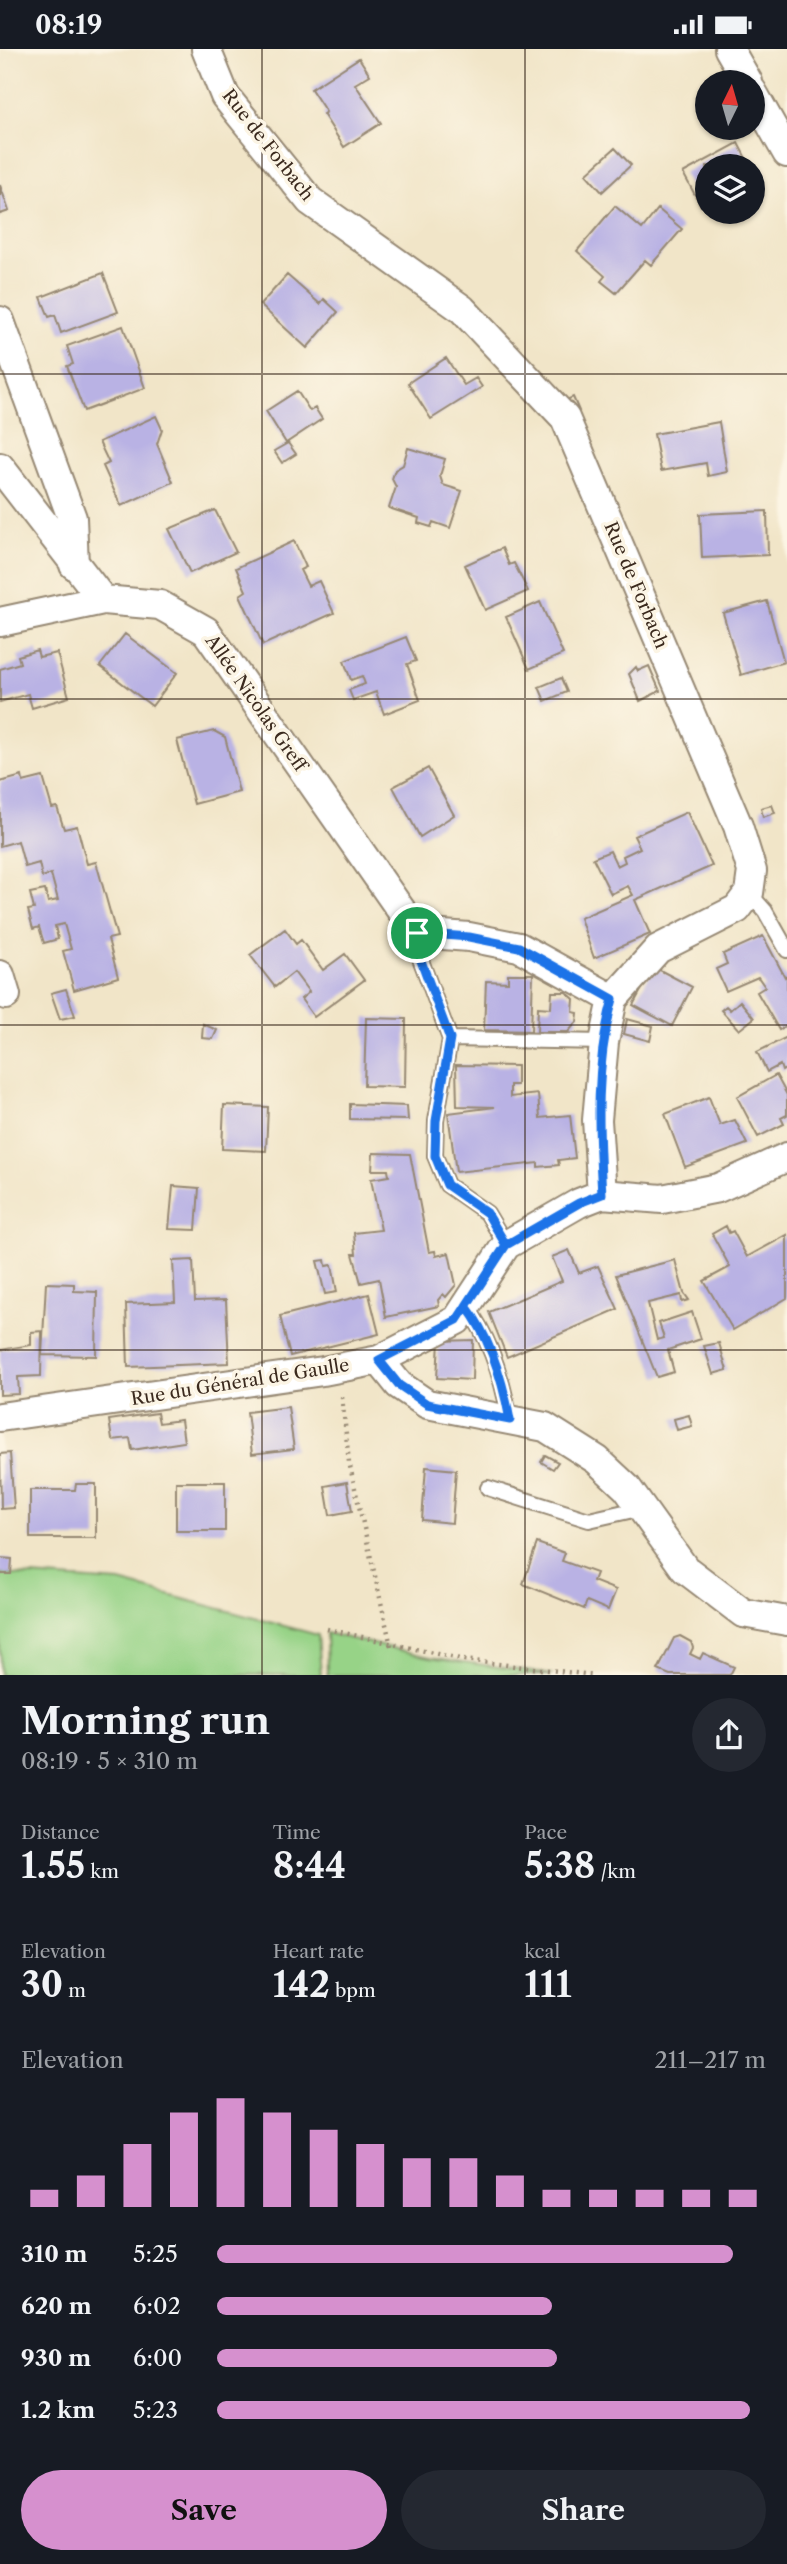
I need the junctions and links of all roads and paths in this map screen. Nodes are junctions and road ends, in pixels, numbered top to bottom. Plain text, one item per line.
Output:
1 (206, 49) edge
2 (729, 49) edge
3 (741, 70) edge
4 (765, 114) edge
5 (787, 153) edge
6 (0, 321) edge
7 (0, 467) edge
8 (74, 565) junction
9 (103, 600) junction
10 (0, 622) edge
11 (749, 893) junction
12 (417, 933) junction
13 (787, 950) edge
14 (613, 999) junction
15 (450, 1039) junction
16 (604, 1041) junction
17 (787, 1157) edge
18 (602, 1194) junction
19 (506, 1245) junction
20 (466, 1306) junction
21 (379, 1360) junction
22 (342, 1398) dead end
23 (0, 1417) edge
24 (510, 1420) junction
25 (488, 1488) dead end
26 (642, 1508) junction
27 (787, 1621) edge
28 (327, 1629) dead end
29 (391, 1646) junction
30 (592, 1675) edge

1 - 11 street, Rue de Forbach
2 - 3 street
4 - 5 street
6 - 8 street
7 - 8 street
8 - 9 street
9 - 10 street, Allée Nicolas Greff
9 - 12 street, Allée Nicolas Greff
11 - 13 lane
11 - 14 street
12 - 14 street
12 - 15 lane
14 - 16 street
15 - 16 lane
15 - 19 lane
16 - 18 street
17 - 18 street, Rue du Général de Gaulle
18 - 19 street, Rue du Général de Gaulle
19 - 20 street, Rue du Général de Gaulle
20 - 21 street, Rue du Général de Gaulle
20 - 24 lane
21 - 23 street, Rue du Général de Gaulle
21 - 24 street
22 - 29 path
24 - 26 street
25 - 26 lane
26 - 27 street
28 - 29 path
29 - 30 path

